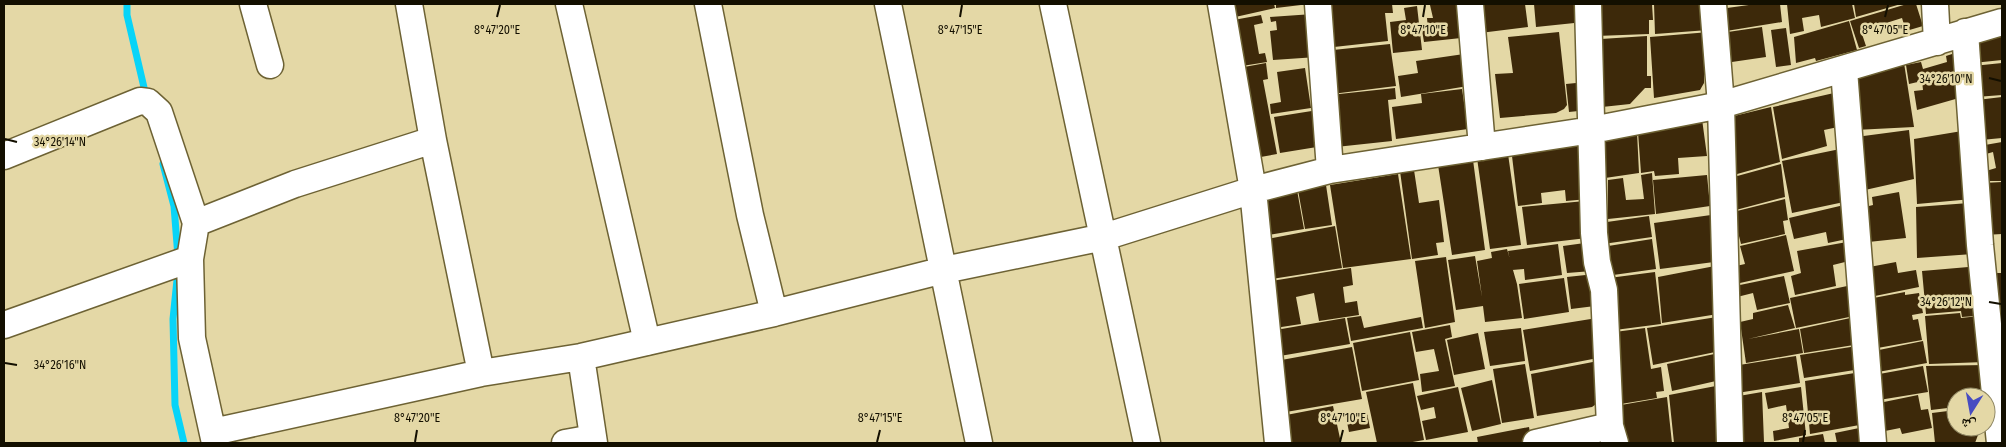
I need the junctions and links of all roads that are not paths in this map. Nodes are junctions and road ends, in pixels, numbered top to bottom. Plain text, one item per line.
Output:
1 (254, 4) edge
2 (409, 4) edge
3 (570, 4) edge
4 (708, 4) edge
5 (888, 4) edge
6 (1053, 4) edge
7 (1221, 4) edge
8 (1318, 4) edge
9 (1470, 4) edge
10 (1588, 4) edge
11 (1713, 4) edge
12 (1935, 4) edge
13 (2002, 22) edge
14 (1965, 32) junction
15 (1937, 42) junction
16 (270, 65) dead end
17 (1844, 70) junction
18 (1722, 105) junction
19 (1592, 130) junction
20 (433, 140) junction
21 (1482, 147) junction
22 (4, 156) edge
23 (1330, 170) junction
24 (1253, 190) junction
25 (196, 223) junction
26 (1104, 237) junction
27 (190, 259) junction
28 (944, 270) junction
29 (774, 312) junction
30 (4, 325) edge
31 (647, 342) junction
32 (581, 357) junction
33 (481, 373) junction
34 (1613, 435) edge
35 (214, 438) edge
36 (594, 441) edge
37 (566, 443) edge
38 (979, 443) edge
39 (1147, 443) edge
40 (1278, 443) edge
41 (1536, 443) edge
42 (1730, 443) edge
43 (1873, 443) edge
44 (2000, 443) edge

1 - 16 street
2 - 20 street
3 - 31 street
4 - 29 street
5 - 28 street
6 - 26 street
7 - 24 street
8 - 23 street
9 - 21 street
10 - 19 street
11 - 18 street
12 - 15 street
13 - 14 street
14 - 15 street
14 - 44 street
15 - 17 street
17 - 18 street
17 - 43 street
18 - 19 street
18 - 42 street
19 - 21 street
19 - 34 street
20 - 25 street
20 - 33 street
21 - 23 street
22 - 25 street
23 - 24 street
24 - 26 street
24 - 40 street
25 - 27 street
26 - 28 street
26 - 39 street
27 - 30 street
27 - 35 street
28 - 29 street
28 - 38 street
29 - 31 street
31 - 32 street
32 - 33 street
32 - 36 street
33 - 35 street
34 - 41 street
36 - 37 street

